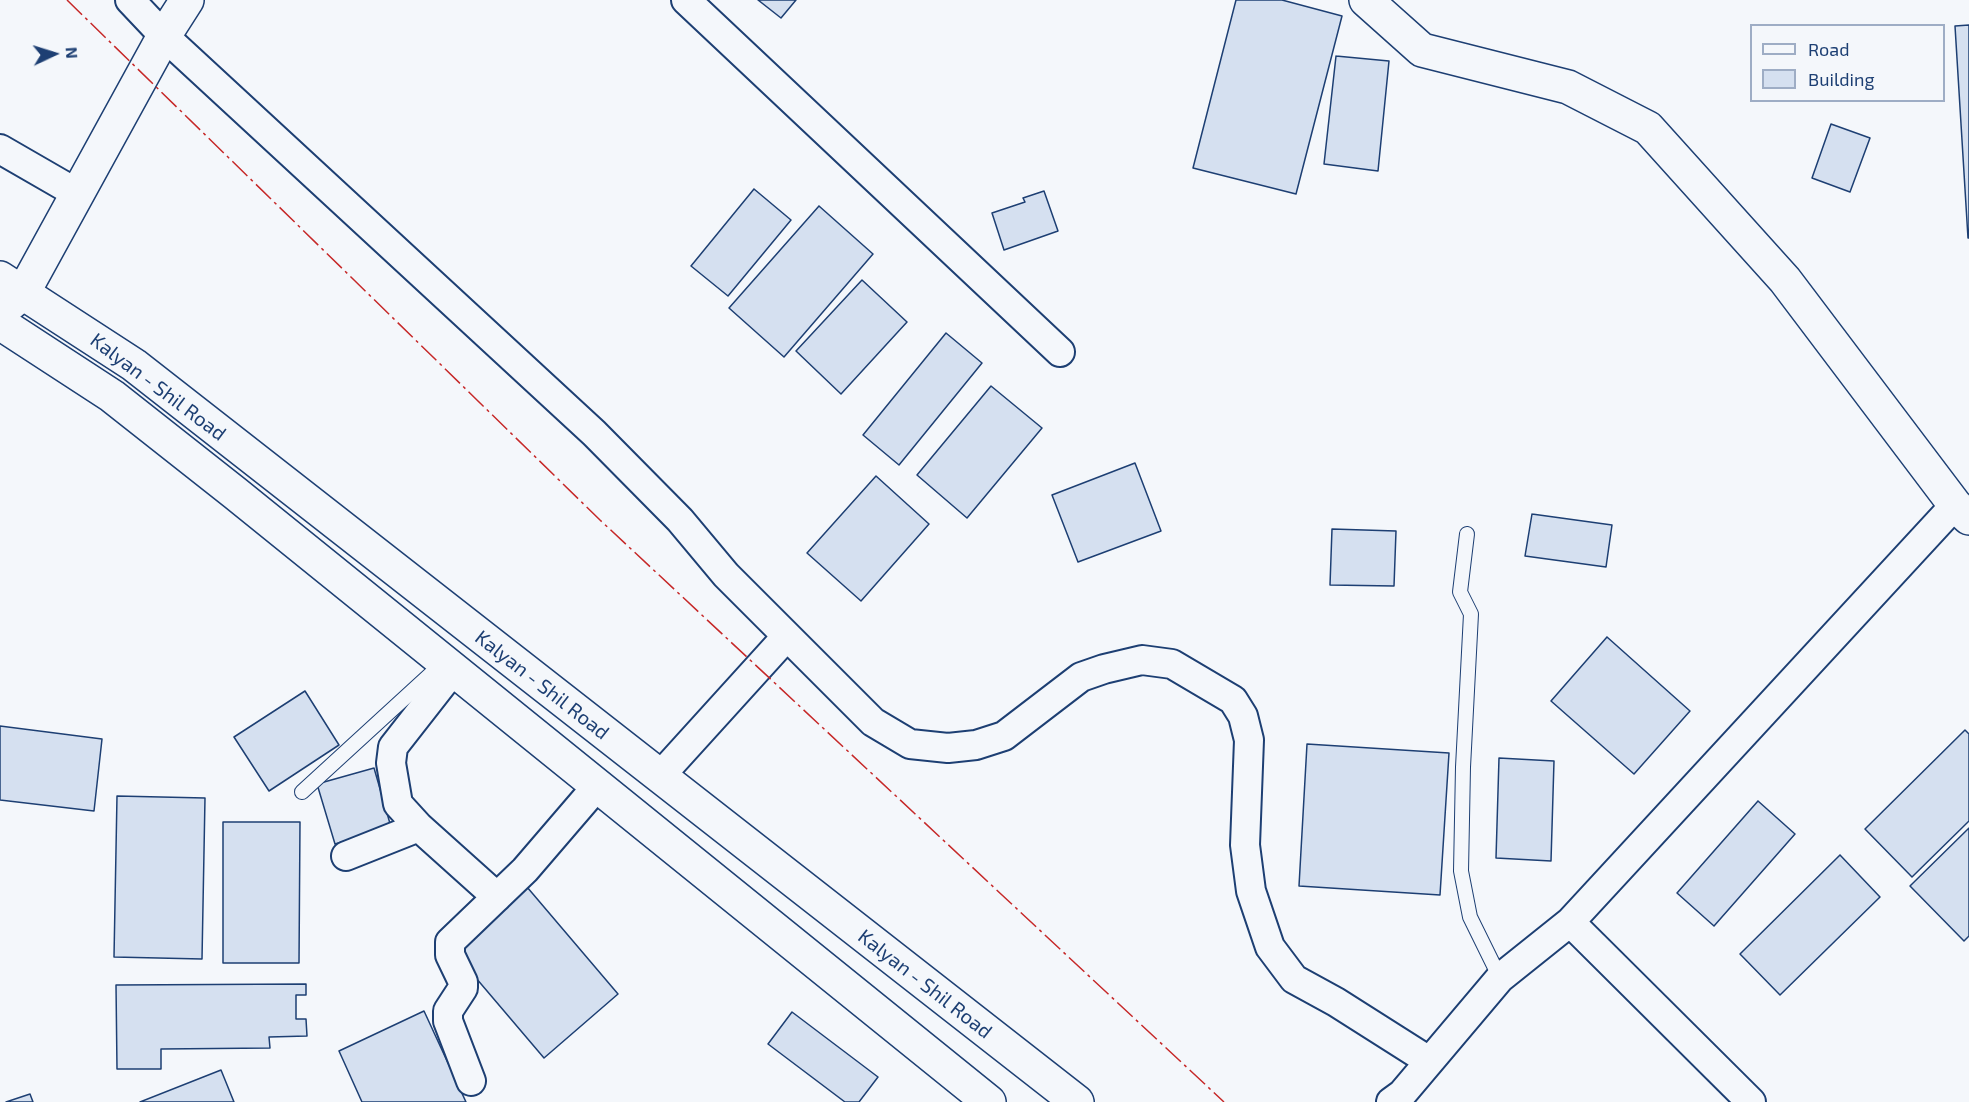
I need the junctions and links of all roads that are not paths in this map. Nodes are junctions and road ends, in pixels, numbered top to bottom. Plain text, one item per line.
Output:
1 (130, 0) edge
2 (187, 0) edge
3 (686, 0) edge
4 (1366, 0) edge
5 (164, 36) junction
6 (0, 149) edge
7 (78, 194) junction
8 (8, 294) edge
9 (0, 323) edge
10 (1060, 352) dead end
11 (1962, 512) edge
12 (1467, 534) dead end
13 (787, 636) junction
14 (449, 665) junction
15 (660, 776) junction
16 (598, 785) junction
17 (302, 792) dead end
18 (419, 827) junction
19 (346, 856) dead end
20 (497, 897) junction
21 (1569, 922) junction
22 (1500, 978) junction
23 (1429, 1061) junction
24 (471, 1081) dead end
25 (989, 1102) edge
26 (1077, 1102) edge
27 (1390, 1102) edge
28 (1751, 1102) edge

1 - 5 street
2 - 5 main road
3 - 10 street
4 - 11 main road
5 - 7 main road
5 - 13 street
6 - 7 street
7 - 8 main road
8 - 15 main road, Kalyan - Shil Road
9 - 14 main road, Kalyan - Shil Road
11 - 21 street
12 - 22 lane
13 - 15 street
13 - 23 street
14 - 16 main road, Kalyan - Shil Road
14 - 17 lane
14 - 18 street
15 - 26 main road, Kalyan - Shil Road
16 - 20 street
16 - 25 main road, Kalyan - Shil Road
18 - 19 street
18 - 20 street
20 - 24 street
21 - 22 street
21 - 28 street
22 - 23 street
23 - 27 street

